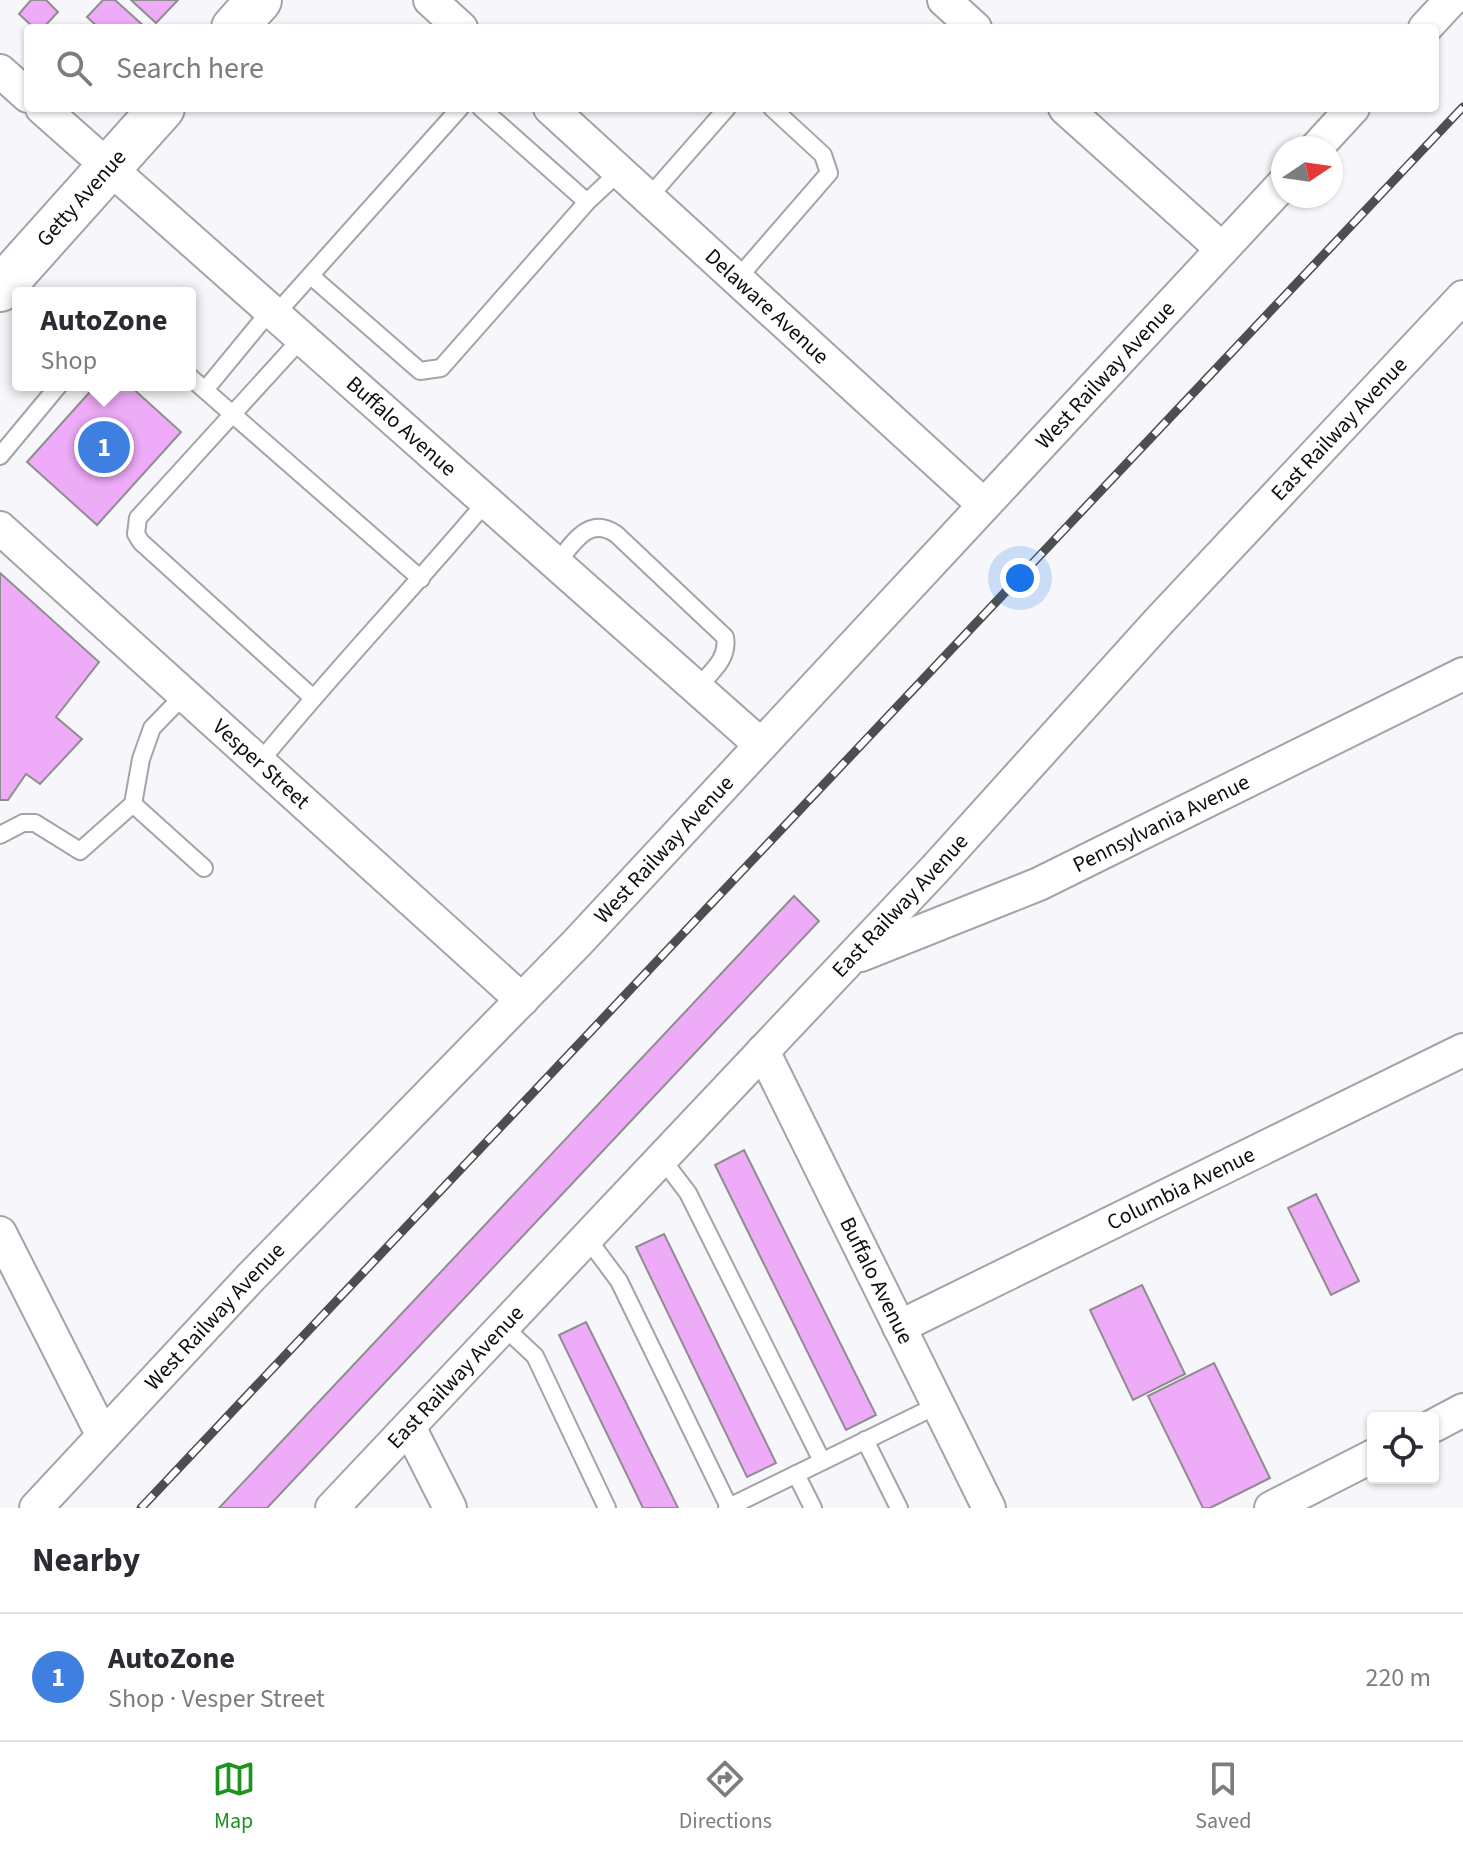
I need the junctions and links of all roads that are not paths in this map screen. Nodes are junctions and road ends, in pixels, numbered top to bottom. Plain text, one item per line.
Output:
1 (259, 0) edge
2 (430, 0) edge
3 (944, 0) edge
4 (1451, 0) edge
5 (238, 24) edge
6 (457, 24) edge
7 (971, 24) edge
8 (1429, 24) edge
9 (0, 71) edge
10 (24, 92) edge
11 (46, 112) edge
12 (158, 112) edge
13 (456, 112) edge
14 (486, 112) edge
15 (554, 112) edge
16 (723, 112) edge
17 (776, 112) edge
18 (1069, 112) edge
19 (1349, 112) edge
20 (1327, 136) edge
21 (109, 168) junction
22 (620, 171) junction
23 (649, 197) junction
24 (1271, 197) edge
25 (587, 202) junction
26 (1222, 249) junction
27 (311, 276) junction
28 (738, 278) junction
29 (0, 289) edge
30 (1463, 297) edge
31 (272, 313) junction
32 (302, 338) junction
33 (196, 382) edge
34 (205, 390) junction
35 (54, 391) edge
36 (233, 415) junction
37 (0, 456) edge
38 (486, 502) junction
39 (984, 505) junction
40 (0, 528) edge
41 (556, 564) junction
42 (421, 579) junction
43 (1463, 674) edge
44 (697, 688) junction
45 (184, 695) junction
46 (312, 697) junction
47 (761, 745) junction
48 (259, 763) junction
49 (133, 804) junction
50 (0, 835) edge
51 (204, 868) dead end
52 (851, 959) junction
53 (522, 1000) junction
54 (1463, 1050) edge
55 (763, 1051) junction
56 (662, 1159) junction
57 (0, 1233) edge
58 (587, 1238) junction
59 (504, 1327) junction
60 (899, 1327) junction
61 (938, 1405) junction
62 (1463, 1410) edge
63 (1439, 1423) edge
64 (409, 1427) junction
65 (103, 1436) junction
66 (865, 1440) junction
67 (1367, 1459) edge
68 (822, 1461) junction
69 (796, 1474) junction
70 (36, 1508) edge
71 (332, 1508) edge
72 (450, 1508) edge
73 (607, 1508) edge
74 (728, 1508) edge
75 (813, 1508) edge
76 (899, 1508) edge
77 (989, 1508) edge
78 (1271, 1508) edge

1 - 5 street
2 - 6 street
3 - 7 street
4 - 8 street
9 - 10 street
11 - 21 street, Buffalo Avenue
12 - 21 street, Getty Avenue
13 - 27 lane
14 - 25 lane
15 - 22 street, Delaware Avenue
16 - 23 lane
17 - 28 lane
18 - 26 street
19 - 20 street
21 - 29 street, Getty Avenue
21 - 31 street, Buffalo Avenue
22 - 23 street, Delaware Avenue
22 - 25 lane
23 - 28 street, Delaware Avenue
24 - 26 street, West Railway Avenue
25 - 27 lane
26 - 39 street, West Railway Avenue
27 - 31 lane
28 - 39 street, Delaware Avenue
30 - 52 street, East Railway Avenue
31 - 32 street, Buffalo Avenue
31 - 34 lane
32 - 36 lane
32 - 38 street, Buffalo Avenue
33 - 34 lane
34 - 36 lane
35 - 37 lane
36 - 42 lane
36 - 46 lane
38 - 41 street, Buffalo Avenue
38 - 42 lane
39 - 47 street, West Railway Avenue
40 - 45 street, Vesper Street
41 - 44 street, Buffalo Avenue
41 - 44 lane
42 - 46 lane
43 - 52 street, Pennsylvania Avenue
44 - 47 street, Buffalo Avenue
45 - 48 street, Vesper Street
45 - 49 lane
46 - 48 lane
47 - 53 street, West Railway Avenue
48 - 53 street, Vesper Street
49 - 50 lane
49 - 51 lane
52 - 55 street, East Railway Avenue
53 - 65 street, West Railway Avenue
54 - 60 street, Columbia Avenue
55 - 56 street, East Railway Avenue
55 - 60 street, Buffalo Avenue
56 - 58 street, East Railway Avenue
56 - 68 lane
57 - 65 street
58 - 59 street, East Railway Avenue
58 - 74 lane
59 - 64 street, East Railway Avenue
59 - 73 lane
60 - 61 street, Buffalo Avenue
61 - 66 lane
61 - 77 street, Buffalo Avenue
62 - 63 street
64 - 71 street, East Railway Avenue
64 - 72 street
65 - 70 street, West Railway Avenue
66 - 68 lane
66 - 76 lane
67 - 78 street
68 - 69 lane
69 - 74 lane
69 - 75 lane

